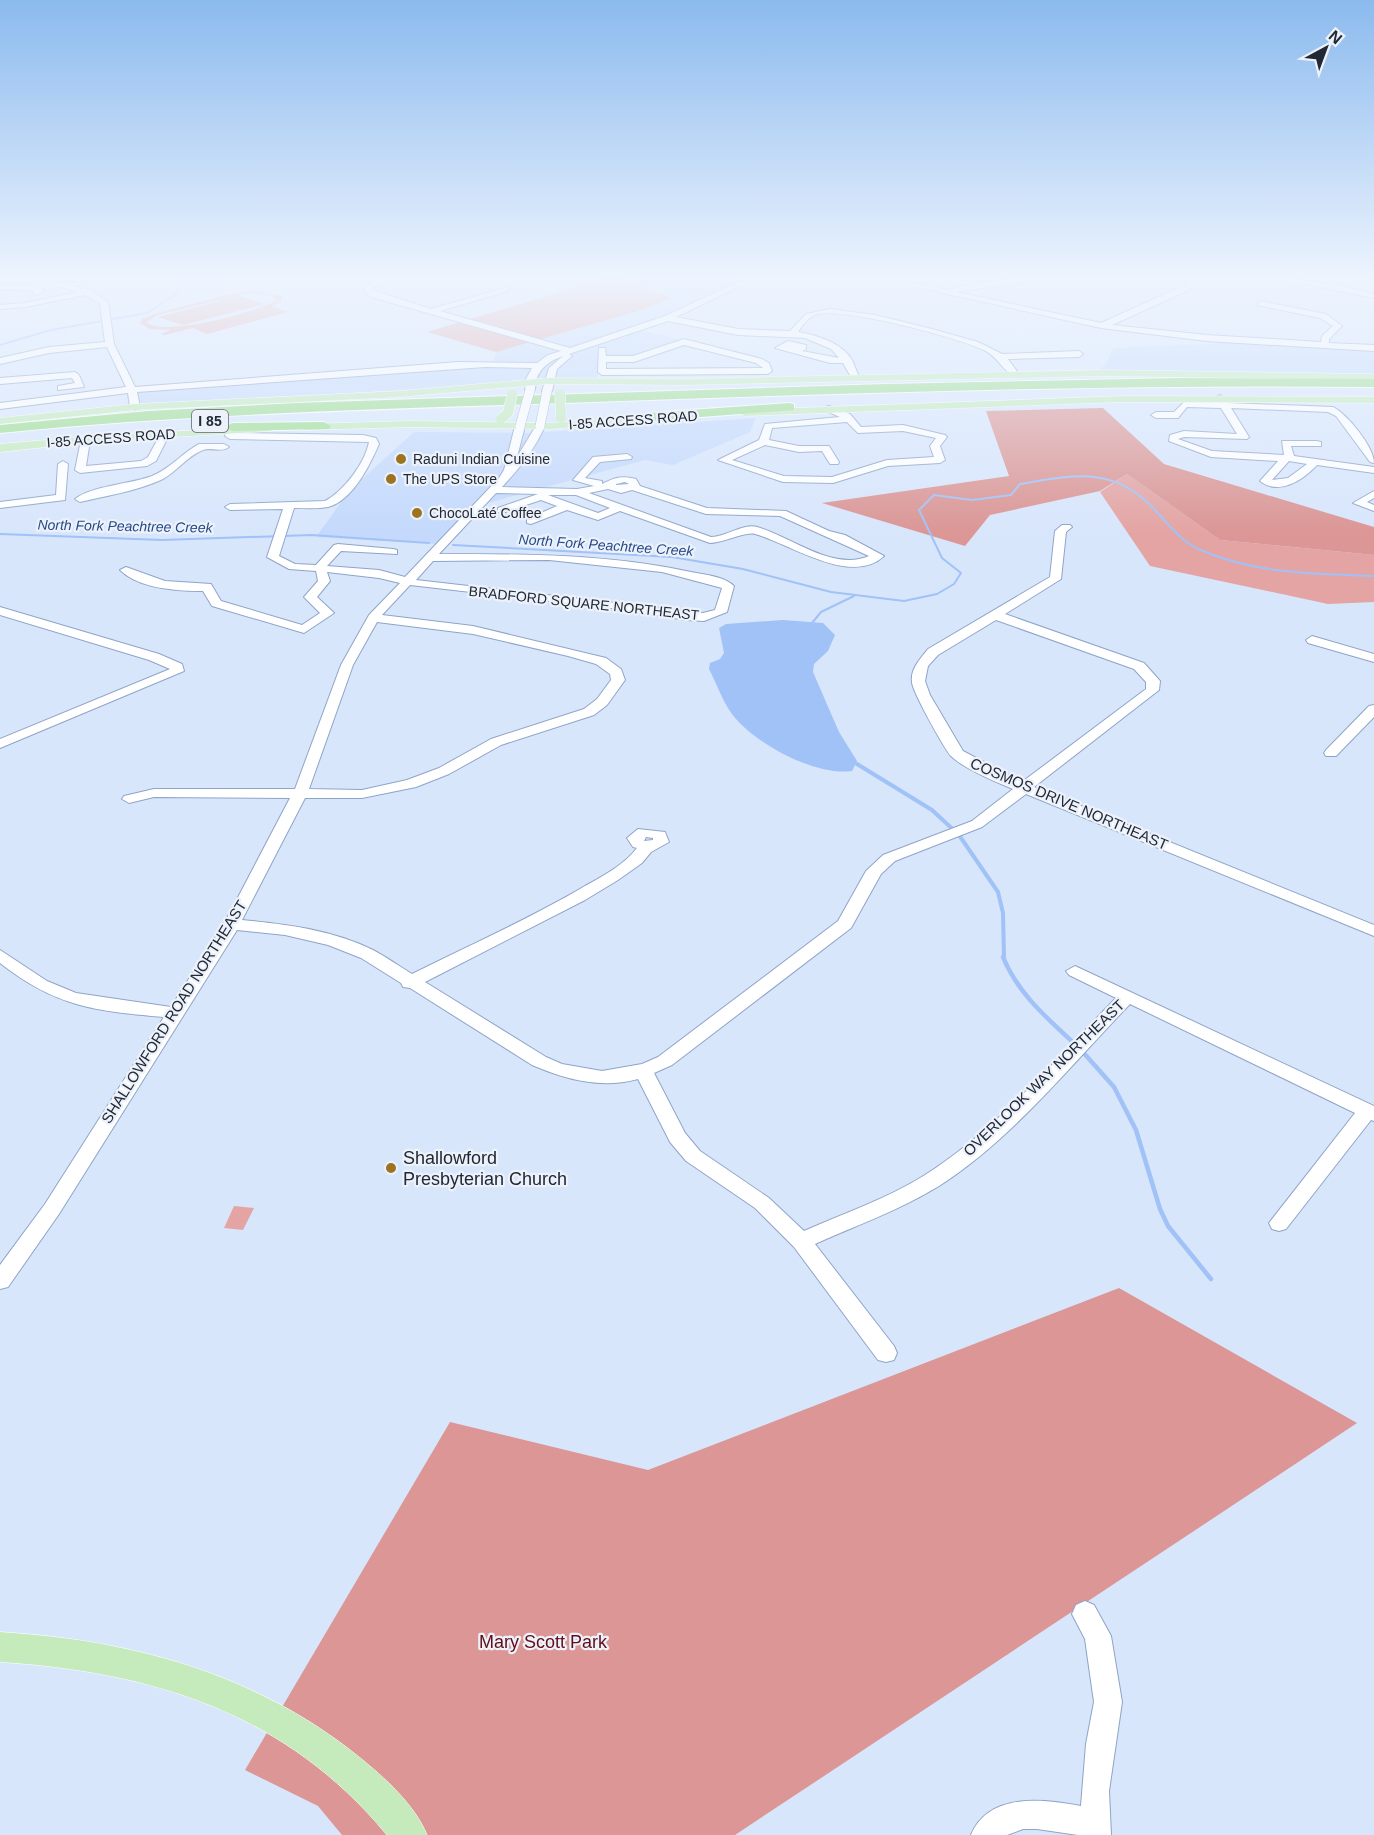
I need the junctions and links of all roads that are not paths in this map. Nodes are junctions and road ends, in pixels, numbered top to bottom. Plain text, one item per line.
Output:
1 (119, 363) edge
2 (543, 363) edge
3 (559, 363) edge
4 (603, 363) edge
5 (762, 363) edge
6 (849, 363) edge
7 (1006, 363) edge
8 (538, 366) junction
9 (1015, 374) junction
10 (855, 377) junction
11 (1374, 377) edge
12 (0, 381) edge
13 (600, 382) junction
14 (683, 382) junction
15 (1031, 383) junction
16 (1374, 383) edge
17 (484, 386) junction
18 (529, 386) junction
19 (547, 386) junction
20 (132, 392) junction
21 (1374, 392) edge
22 (962, 395) junction
23 (0, 398) edge
24 (284, 400) junction
25 (1374, 400) edge
26 (1223, 402) junction
27 (1274, 403) junction
28 (0, 406) edge
29 (135, 407) junction
30 (850, 414) junction
31 (1156, 415) dead end
32 (648, 417) junction
33 (592, 423) junction
34 (456, 424) junction
35 (475, 424) junction
36 (0, 425) edge
37 (127, 426) junction
38 (324, 426) junction
39 (540, 426) junction
40 (519, 431) junction
41 (164, 435) junction
42 (285, 435) junction
43 (1357, 436) junction
44 (1374, 437) edge
45 (0, 438) edge
46 (227, 438) junction
47 (764, 442) junction
48 (1317, 444) dead end
49 (84, 447) dead end
50 (237, 447) dead end
51 (0, 448) edge
52 (1372, 455) edge
53 (627, 456) dead end
54 (189, 457) junction
55 (161, 458) junction
56 (1287, 458) junction
57 (834, 462) dead end
58 (1314, 462) junction
59 (63, 464) dead end
60 (509, 470) junction
61 (1374, 470) edge
62 (609, 485) junction
63 (494, 490) junction
64 (577, 492) junction
65 (544, 494) junction
66 (1374, 494) edge
67 (80, 499) dead end
68 (0, 505) edge
69 (290, 505) junction
70 (567, 506) junction
71 (230, 507) dead end
72 (618, 508) junction
73 (1374, 508) edge
74 (502, 510) dead end
75 (723, 512) junction
76 (531, 521) dead end
77 (1066, 527) dead end
78 (825, 533) junction
79 (692, 535) junction
80 (804, 549) junction
81 (393, 552) dead end
82 (429, 558) junction
83 (325, 569) junction
84 (126, 570) dead end
85 (406, 581) junction
86 (0, 611) edge
87 (995, 615) junction
88 (373, 618) junction
89 (1312, 640) dead end
90 (1374, 658) edge
91 (1374, 709) edge
92 (0, 744) edge
93 (1331, 753) dead end
94 (1024, 786) junction
95 (301, 792) junction
96 (129, 799) dead end
97 (646, 847) dead end
98 (232, 924) junction
99 (1374, 931) edge
100 (0, 955) edge
101 (1075, 971) dead end
102 (409, 983) junction
103 (1127, 997) junction
104 (178, 1013) junction
105 (644, 1072) junction
106 (1371, 1113) edge
107 (1279, 1223) dead end
108 (801, 1241) junction
109 (0, 1281) edge
110 (886, 1353) dead end
111 (1085, 1614) dead end
112 (0, 1647) edge
113 (1096, 1829) edge
114 (410, 1835) edge
115 (987, 1835) edge

1 - 20 street
2 - 8 street, SHALLOWFORD ROAD NORTHEAST
3 - 19 street, SHALLOWFORD ROAD NORTHEAST
4 - 5 street
6 - 10 street
7 - 9 street
8 - 18 street, SHALLOWFORD ROAD NORTHEAST
8 - 20 street
9 - 10 main road, I-85 ACCESS ROAD
9 - 11 main road, I-85 ACCESS ROAD
10 - 14 main road, I-85 ACCESS ROAD
12 - 23 street
13 - 14 main road, I-85 ACCESS ROAD
13 - 19 main road, I-85 ACCESS ROAD
13 - 33 main road, bridge
14 - 15 highway
15 - 16 highway, I 85
15 - 36 highway, I 85
17 - 18 main road, I-85 ACCESS ROAD
17 - 24 main road, I-85 ACCESS ROAD
17 - 35 main road, bridge
18 - 19 main road, I-85 ACCESS ROAD
18 - 40 street, SHALLOWFORD ROAD NORTHEAST, bridge
19 - 39 street, SHALLOWFORD ROAD NORTHEAST, bridge
20 - 28 street
20 - 29 street
21 - 22 highway, I 85
22 - 32 highway
22 - 37 highway, I 85
24 - 29 main road, I-85 ACCESS ROAD
24 - 36 highway
25 - 27 main road, I-85 ACCESS ROAD
26 - 27 main road, I-85 ACCESS ROAD
26 - 30 main road, I-85 ACCESS ROAD
26 - 31 street
26 - 56 street
27 - 43 street
29 - 36 main road, I-85 ACCESS ROAD
30 - 32 main road, I-85 ACCESS ROAD
30 - 47 street
30 - 47 street
32 - 33 main road, I-85 ACCESS ROAD
33 - 39 main road, I-85 ACCESS ROAD
34 - 35 main road, I-85 ACCESS ROAD
34 - 38 main road, I-85 ACCESS ROAD
34 - 40 main road
35 - 40 main road, I-85 ACCESS ROAD
37 - 38 highway
37 - 45 highway, I 85
38 - 46 main road, I-85 ACCESS ROAD
39 - 40 main road, I-85 ACCESS ROAD
39 - 60 street, SHALLOWFORD ROAD NORTHEAST
40 - 60 street, SHALLOWFORD ROAD NORTHEAST
41 - 46 main road, I-85 ACCESS ROAD
41 - 51 main road, I-85 ACCESS ROAD
41 - 55 street
42 - 46 street
42 - 50 street
42 - 69 street
43 - 44 street
43 - 52 street
46 - 54 street
47 - 57 street
48 - 56 street
49 - 55 street
53 - 62 street
54 - 55 street
54 - 67 street
56 - 58 street
56 - 58 street
58 - 61 street
59 - 68 street
60 - 63 street, SHALLOWFORD ROAD NORTHEAST
62 - 64 street
62 - 75 street
63 - 65 street
63 - 82 street, SHALLOWFORD ROAD NORTHEAST
64 - 65 street
64 - 72 street
65 - 70 street
65 - 74 street
66 - 73 street
69 - 71 street
69 - 83 street
70 - 72 street
70 - 76 street
72 - 79 street
75 - 78 street
75 - 79 street
77 - 87 street, COSMOS DRIVE NORTHEAST
78 - 80 street
78 - 80 street
79 - 80 street
81 - 83 street
82 - 85 street, SHALLOWFORD ROAD NORTHEAST
82 - 85 street, BRADFORD SQUARE NORTHEAST
83 - 84 street
83 - 85 street
85 - 88 street, SHALLOWFORD ROAD NORTHEAST
86 - 92 street
87 - 94 street, COSMOS DRIVE NORTHEAST
87 - 94 street
88 - 95 street, SHALLOWFORD ROAD NORTHEAST
88 - 95 street
89 - 90 street
91 - 93 street
94 - 99 street, COSMOS DRIVE NORTHEAST
94 - 105 street
95 - 96 street
95 - 98 street, SHALLOWFORD ROAD NORTHEAST
97 - 102 street
98 - 102 street
98 - 104 street, SHALLOWFORD ROAD NORTHEAST
100 - 104 street
101 - 103 street
102 - 105 street
103 - 106 street
103 - 108 street, OVERLOOK WAY NORTHEAST
104 - 109 street, SHALLOWFORD ROAD NORTHEAST
105 - 108 street
106 - 107 street
108 - 110 street
111 - 113 street
112 - 114 main road
113 - 115 street

